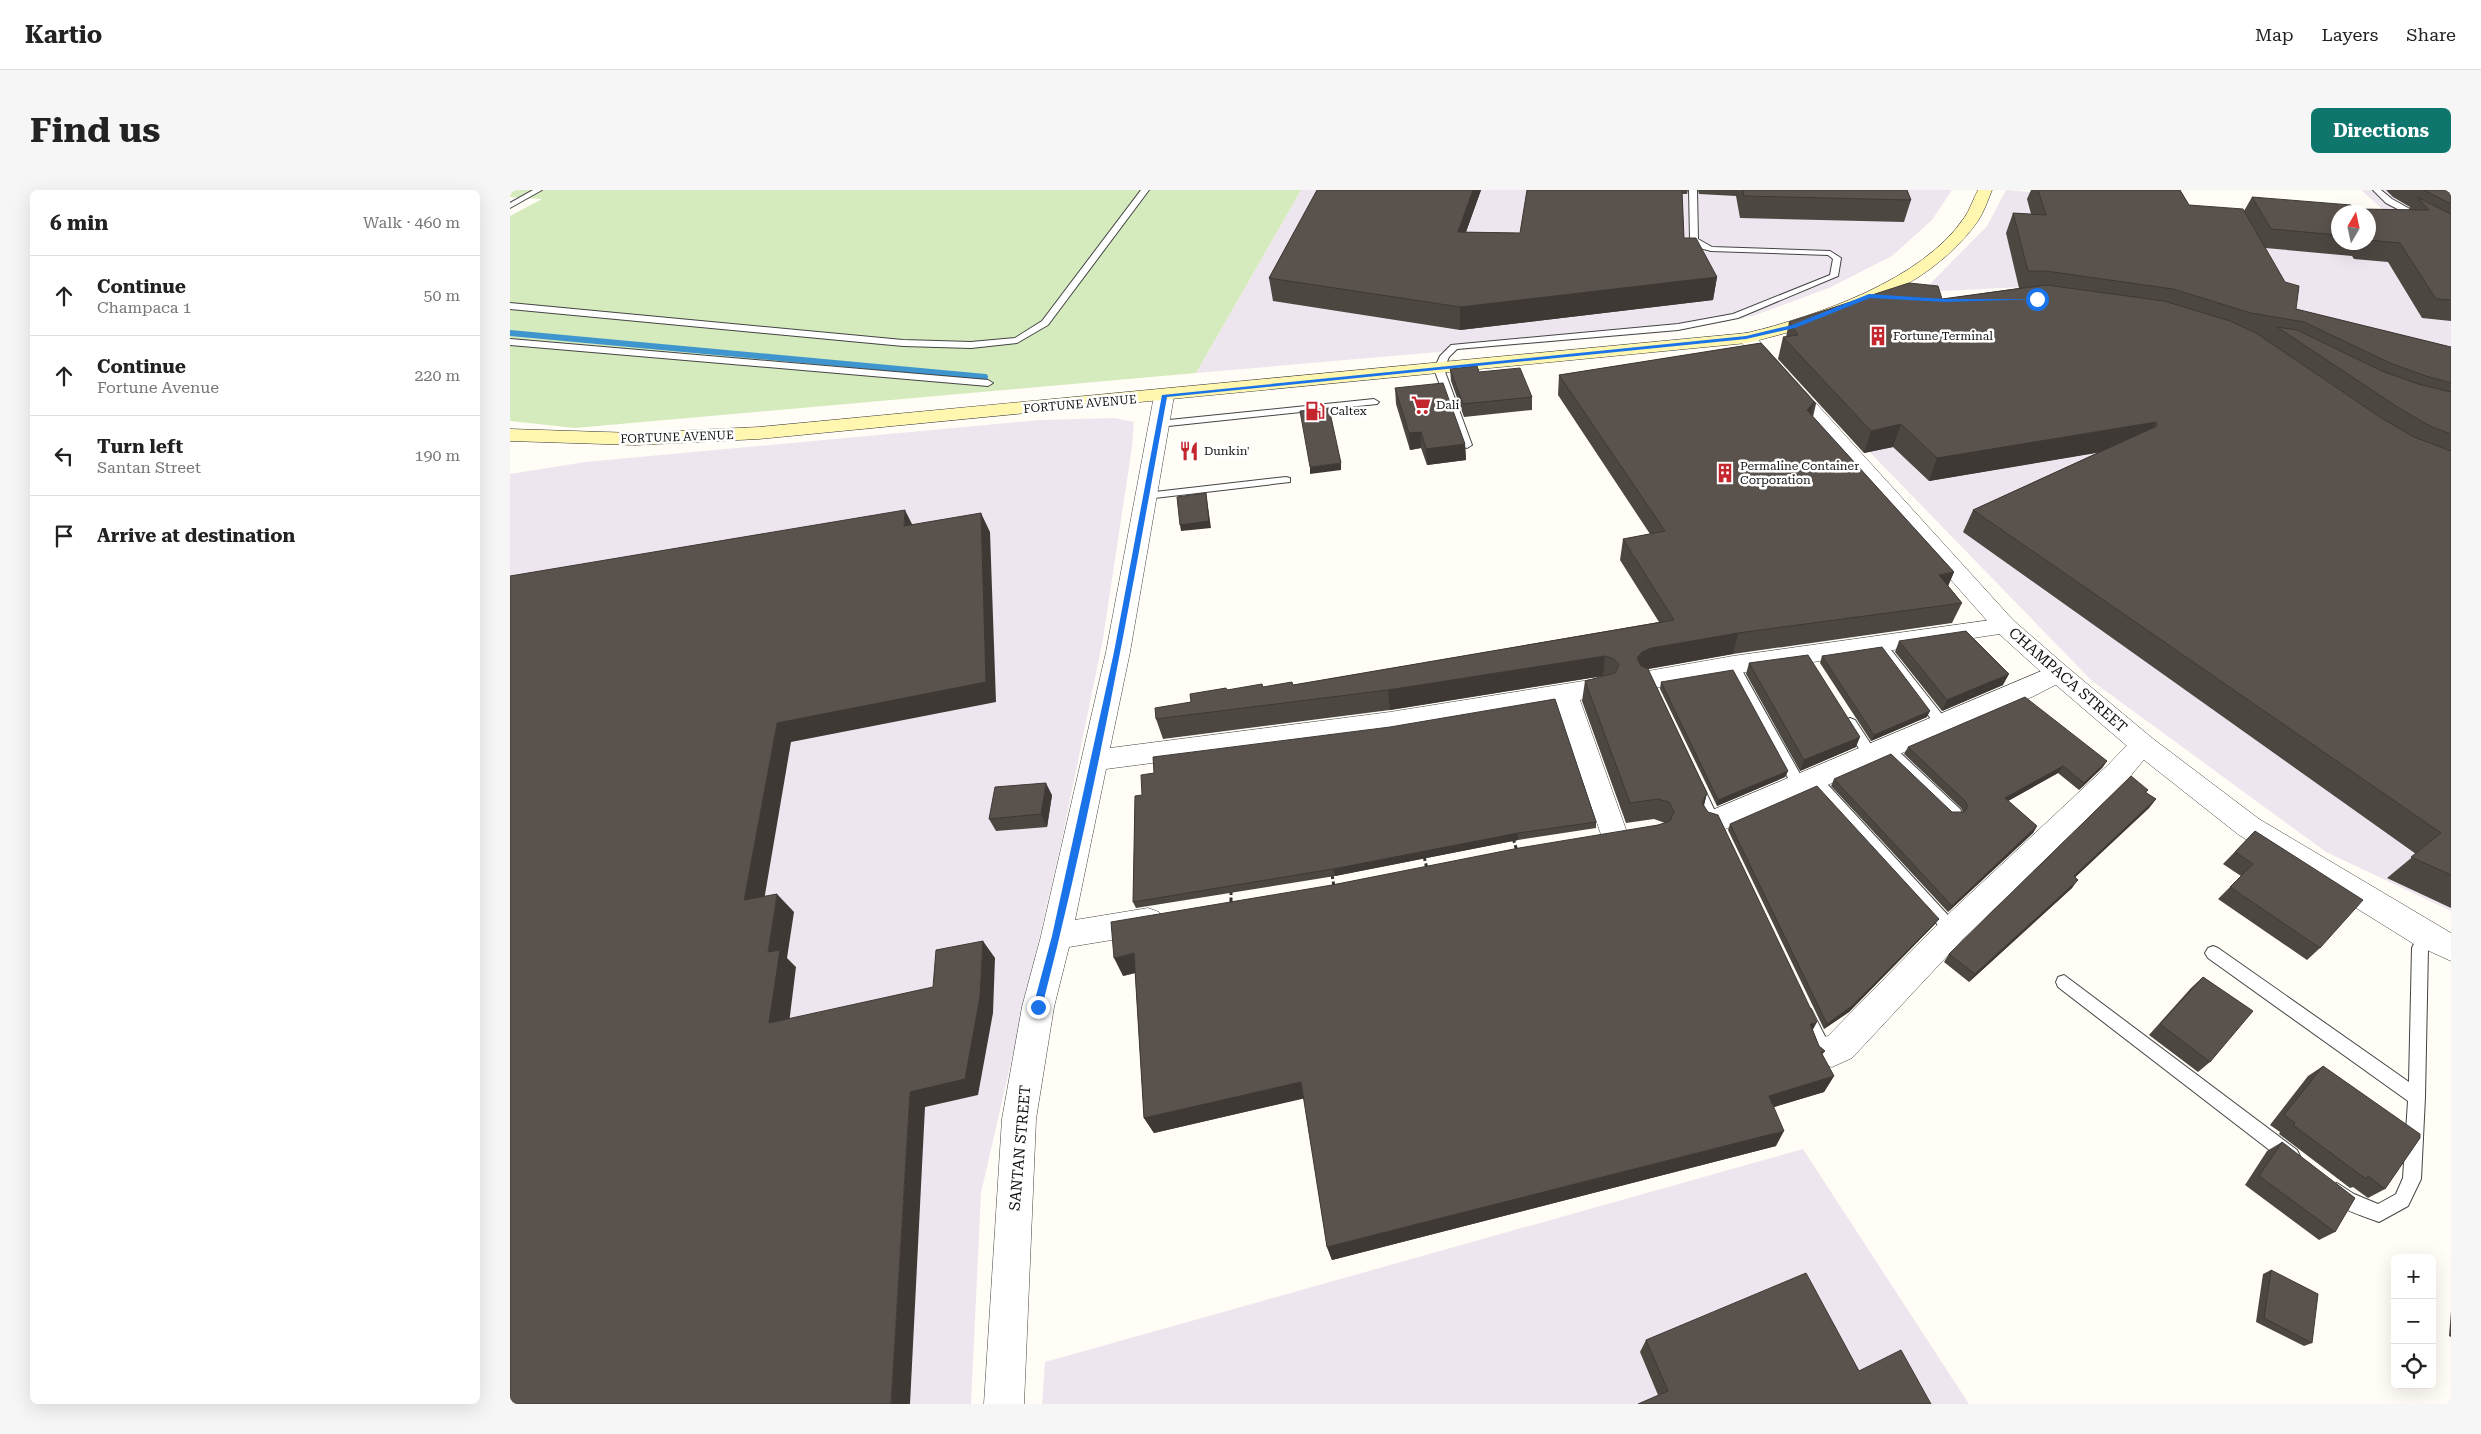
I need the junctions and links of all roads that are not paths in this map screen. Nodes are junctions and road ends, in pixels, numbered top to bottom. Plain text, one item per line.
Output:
1 (538, 190) edge
2 (1145, 190) edge
3 (1693, 190) edge
4 (1985, 190) edge
5 (2377, 190) edge
6 (510, 206) edge
7 (2451, 235) edge
8 (1869, 296) junction
9 (1907, 298) edge
10 (510, 306) edge
11 (1746, 338) junction
12 (510, 342) edge
13 (1439, 369) junction
14 (988, 383) dead end
15 (1374, 402) dead end
16 (1161, 410) junction
17 (510, 435) edge
18 (1467, 444) edge
19 (1286, 480) dead end
20 (1146, 496) junction
21 (2005, 626) junction
22 (1880, 644) junction
23 (1733, 666) junction
24 (2058, 673) junction
25 (1650, 685) edge
26 (1602, 687) edge
27 (1565, 692) junction
28 (1844, 714) edge
29 (1942, 725) junction
30 (2143, 745) junction
31 (1879, 752) junction
32 (1095, 760) junction
33 (1688, 769) edge
34 (1806, 781) junction
35 (1955, 813) edge
36 (1717, 830) joint
37 (1644, 833) edge
38 (1616, 838) junction
39 (1586, 843) edge
40 (1174, 917) edge
41 (1952, 930) junction
42 (2425, 935) junction
43 (1056, 936) junction
44 (2451, 948) edge
45 (2213, 953) dead end
46 (2064, 982) dead end
47 (1798, 998) edge
48 (1824, 1051) joint
49 (2417, 1097) junction
50 (2301, 1164) edge
51 (2325, 1183) edge
52 (1004, 1404) edge

1 - 6 lane
2 - 10 lane
3 - 13 lane
4 - 8 main road, FORTUNE AVENUE
5 - 7 lane
8 - 9 street
8 - 11 main road, FORTUNE AVENUE
11 - 13 main road, FORTUNE AVENUE
11 - 21 street, CHAMPACA STREET
12 - 14 lane
13 - 16 main road, FORTUNE AVENUE
13 - 18 lane
15 - 16 lane
16 - 17 main road, FORTUNE AVENUE
16 - 20 street, SANTAN STREET
19 - 20 lane
20 - 32 street, SANTAN STREET
21 - 22 street
21 - 24 street, CHAMPACA STREET
22 - 23 street
22 - 29 lane
23 - 25 street
23 - 34 lane
24 - 29 street
24 - 30 street, CHAMPACA STREET
26 - 27 street
27 - 32 street
27 - 38 street
28 - 31 lane
29 - 31 street
30 - 41 street
30 - 42 street, CHAMPACA STREET
31 - 34 street
31 - 35 lane
32 - 43 street, SANTAN STREET
33 - 36 lane
34 - 36 street
34 - 41 lane
37 - 38 street
38 - 39 street
40 - 43 street
41 - 48 street
42 - 44 street, CHAMPACA STREET
42 - 49 lane
43 - 52 street, SANTAN STREET
45 - 49 lane
46 - 50 lane
47 - 48 lane
49 - 51 lane

